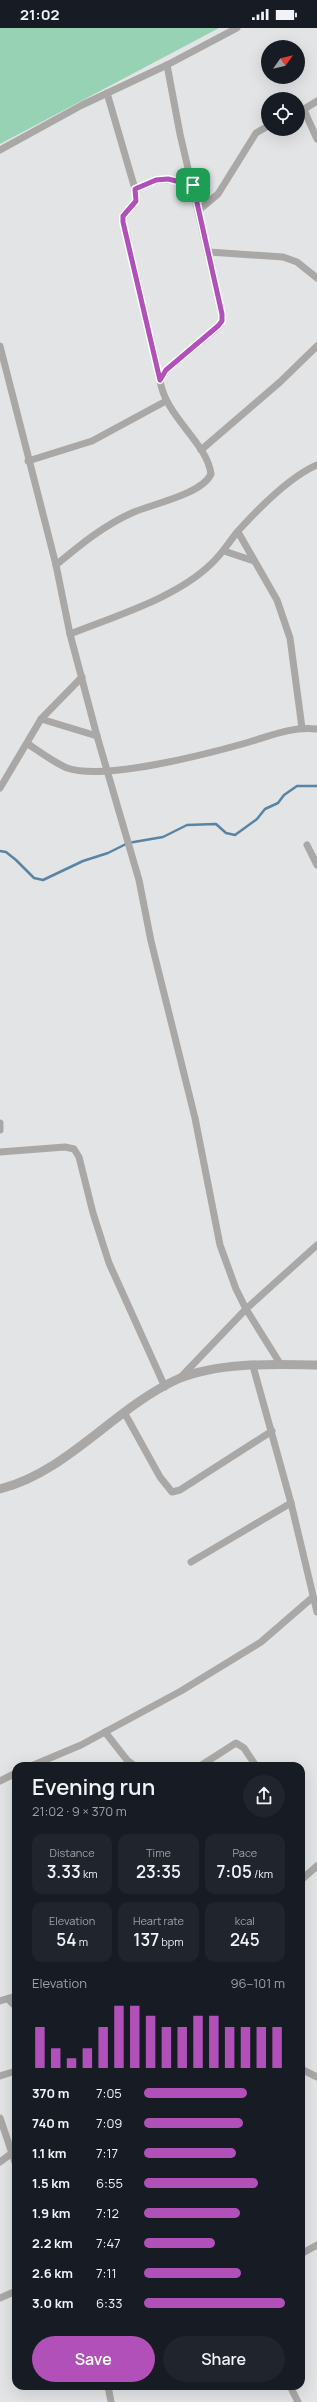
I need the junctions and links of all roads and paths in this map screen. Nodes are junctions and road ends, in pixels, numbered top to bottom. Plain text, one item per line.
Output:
1 (237, 28) edge
2 (167, 66) junction
3 (107, 93) junction
4 (317, 101) edge
5 (305, 108) edge
6 (305, 118) edge
7 (261, 130) edge
8 (317, 139) edge
9 (0, 150) edge
10 (193, 185) junction
11 (135, 189) junction
12 (199, 210) junction
13 (209, 252) junction
14 (317, 278) edge
15 (0, 346) edge
16 (317, 346) edge
17 (3, 378) edge
18 (160, 380) junction
19 (166, 401) junction
20 (201, 450) junction
21 (28, 461) junction
22 (317, 465) edge
23 (238, 532) junction
24 (224, 551) junction
25 (254, 561) junction
26 (56, 565) junction
27 (70, 634) junction
28 (82, 677) junction
29 (41, 719) junction
30 (302, 728) junction
31 (317, 729) edge
32 (97, 736) junction
33 (28, 744) junction
34 (108, 770) junction
35 (0, 788) edge
36 (307, 845) dead end
37 (317, 864) edge
38 (0, 1123) edge
39 (0, 1130) edge
40 (0, 1152) edge
41 (317, 1245) edge
42 (246, 1309) junction
43 (281, 1364) junction
44 (317, 1365) edge
45 (253, 1366) junction
46 (178, 1379) junction
47 (165, 1388) junction
48 (124, 1412) junction
49 (272, 1431) junction
50 (0, 1489) edge
51 (291, 1503) junction
52 (191, 1562) dead end
53 (313, 1597) junction
54 (317, 1612) edge
55 (105, 1732) junction
56 (40, 1762) edge
57 (130, 1762) edge
58 (206, 1762) edge
59 (253, 1762) edge
60 (12, 1775) edge
61 (0, 1781) edge
62 (317, 1866) edge
63 (305, 1876) edge
64 (12, 1998) edge
65 (8, 1999) junction
66 (0, 2001) edge
67 (12, 2003) edge
68 (305, 2071) edge
69 (12, 2072) edge
70 (0, 2076) edge
71 (317, 2077) edge
72 (0, 2118) edge
73 (12, 2153) joint
74 (0, 2162) edge
75 (317, 2245) edge
76 (305, 2252) edge
77 (12, 2293) edge
78 (0, 2298) edge
79 (108, 2390) edge
80 (292, 2390) edge
81 (110, 2402) edge
82 (298, 2402) edge

1 - 2 street
2 - 3 street
2 - 10 street
3 - 9 street
3 - 11 street
4 - 5 street
6 - 8 street
7 - 12 street
10 - 11 street
10 - 12 street
11 - 18 street
12 - 13 street
13 - 14 street
13 - 18 street
15 - 17 street
16 - 20 street
17 - 21 street
18 - 19 street
19 - 20 street
19 - 21 street
20 - 26 street
21 - 26 street
22 - 23 street
23 - 24 street
23 - 25 street
24 - 25 street
24 - 27 street
25 - 30 street
26 - 27 street
27 - 28 street
28 - 29 street
28 - 32 street
29 - 32 street
29 - 33 street
30 - 31 street
30 - 34 street
32 - 34 street
33 - 34 street
33 - 35 street
34 - 42 street
36 - 37 street
38 - 39 street
40 - 47 street
41 - 42 street
42 - 43 street
42 - 46 street
43 - 44 street
43 - 45 street
45 - 46 street
45 - 49 street
46 - 47 street
47 - 48 street
48 - 49 street
48 - 50 street
49 - 51 street
51 - 52 street
51 - 53 street
53 - 54 street
53 - 55 street
55 - 56 street
55 - 57 street
58 - 59 street
60 - 61 street
62 - 63 street
64 - 65 street
65 - 66 street
65 - 67 street
68 - 71 street
69 - 70 street
72 - 73 street
73 - 74 street
75 - 76 street
77 - 78 street
79 - 81 street
80 - 82 street

